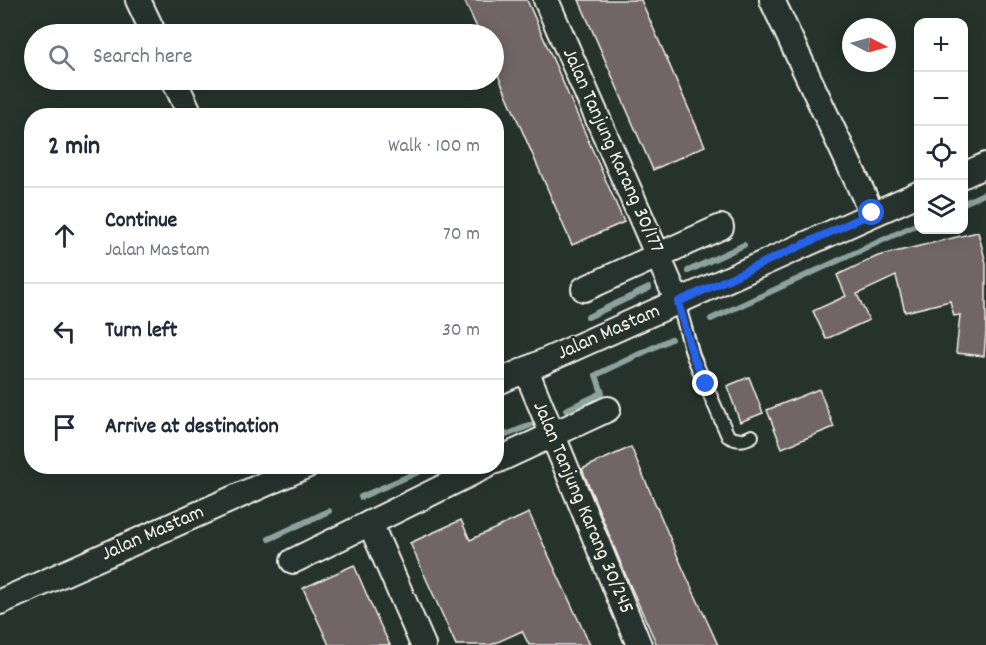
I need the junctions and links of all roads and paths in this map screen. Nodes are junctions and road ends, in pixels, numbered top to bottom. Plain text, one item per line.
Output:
1 (138, 0) edge
2 (546, 0) edge
3 (771, 0) edge
4 (149, 24) edge
5 (179, 90) edge
6 (187, 108) edge
7 (986, 165) edge
8 (968, 173) edge
9 (914, 196) edge
10 (872, 213) junction
11 (721, 227) dead end
12 (658, 256) junction
13 (584, 289) dead end
14 (678, 302) junction
15 (526, 370) junction
16 (504, 380) edge
17 (608, 409) dead end
18 (551, 435) junction
19 (752, 436) dead end
20 (504, 457) edge
21 (288, 474) edge
22 (470, 474) edge
23 (370, 523) junction
24 (293, 561) dead end
25 (0, 602) edge
26 (423, 645) edge
27 (639, 645) edge

1 - 4 street
2 - 12 street, Jalan Tanjung Karang 30/177
3 - 10 street
5 - 6 street
7 - 8 street
9 - 10 street, Jalan Mastam
10 - 14 street, Jalan Mastam
11 - 12 street
12 - 13 street
12 - 14 street, Jalan Tanjung Karang 30/177
14 - 15 street, Jalan Mastam
14 - 19 lane
15 - 16 street, Jalan Mastam
15 - 18 street, Jalan Tanjung Karang 30/245
17 - 18 street
18 - 20 street
18 - 27 street, Jalan Tanjung Karang 30/245
21 - 25 street, Jalan Mastam
22 - 23 street
23 - 24 street
23 - 26 street

